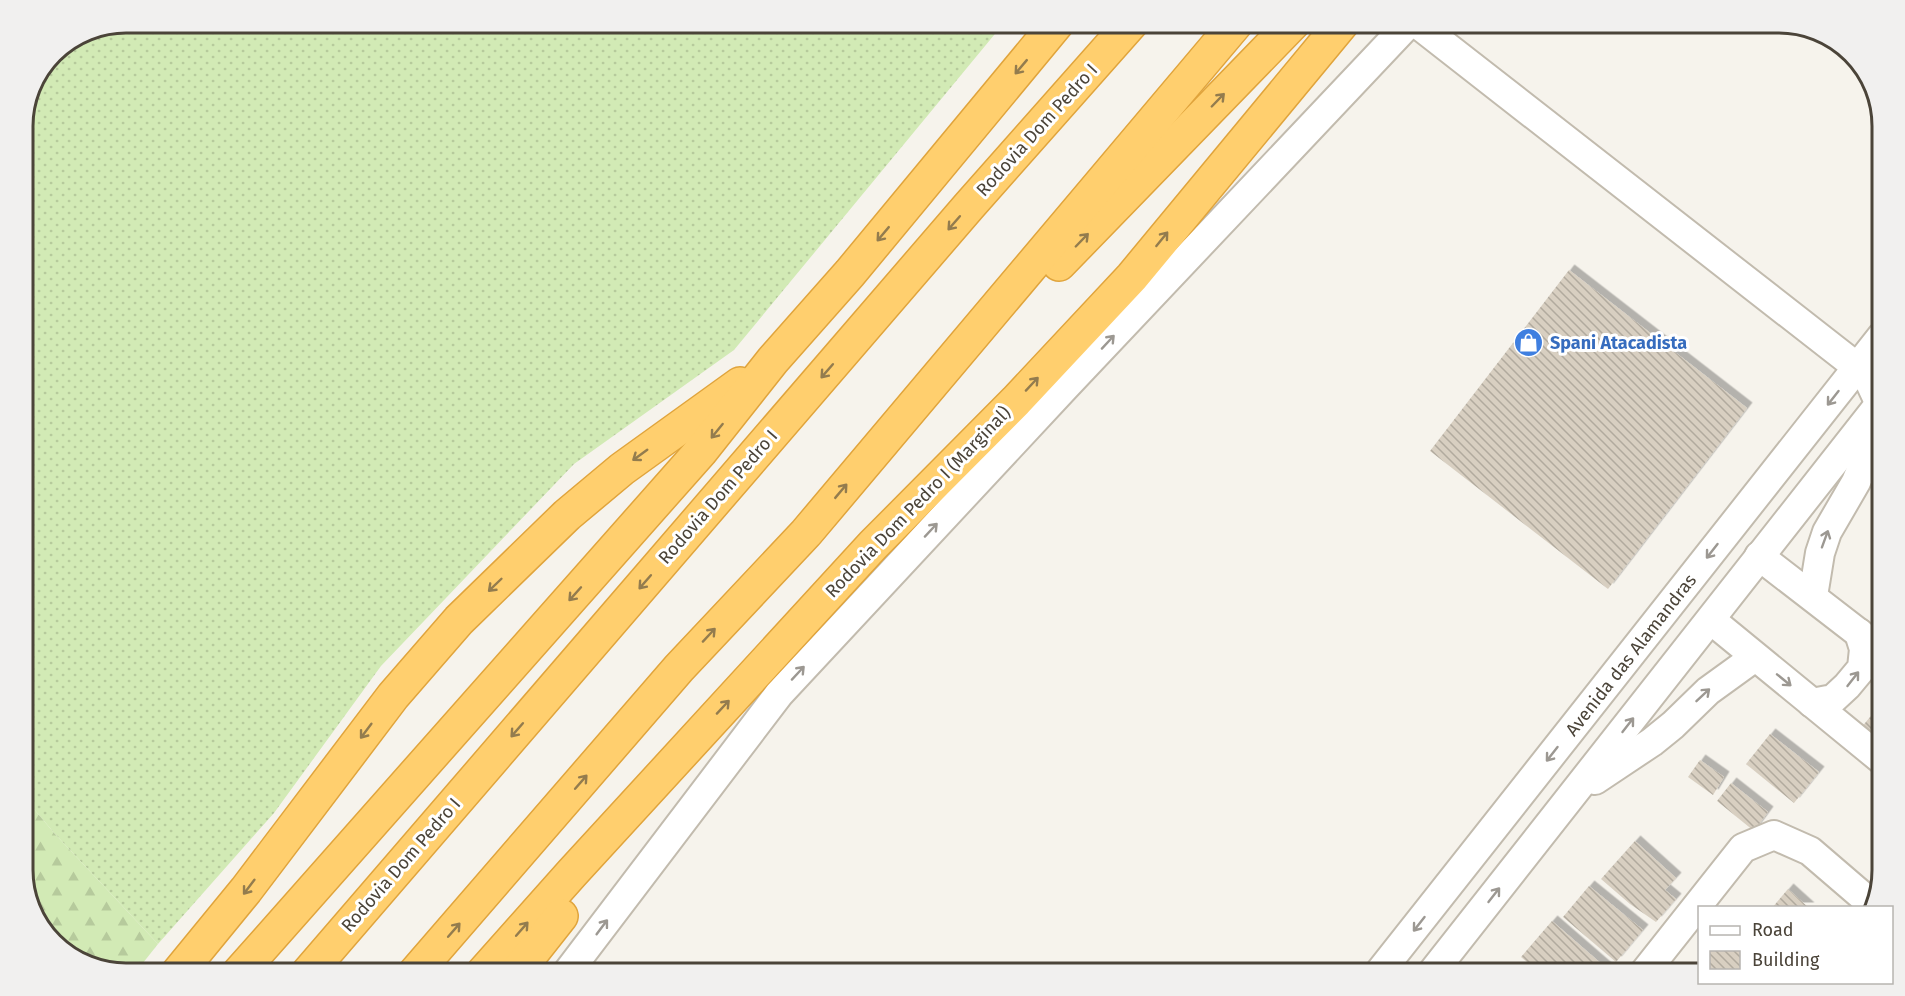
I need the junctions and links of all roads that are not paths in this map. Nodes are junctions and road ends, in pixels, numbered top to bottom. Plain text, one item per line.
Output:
1 (1049, 33) edge
2 (1122, 33) edge
3 (1228, 33) edge
4 (1283, 33) edge
5 (1334, 33) edge
6 (1400, 33) edge
7 (1429, 33) edge
8 (1872, 349) edge
9 (774, 360) junction
10 (1858, 367) junction
11 (1872, 384) edge
12 (1872, 414) edge
13 (1872, 444) edge
14 (865, 462) junction
15 (1759, 556) junction
16 (1813, 596) junction
17 (1711, 621) junction
18 (1860, 633) junction
19 (1872, 643) edge
20 (1755, 657) junction
21 (1812, 703) junction
22 (690, 744) junction
23 (1872, 752) edge
24 (1574, 794) junction
25 (1443, 893) junction
26 (1867, 900) edge
27 (1474, 920) junction
28 (187, 963) edge
29 (249, 963) edge
30 (317, 963) edge
31 (424, 963) edge
32 (493, 963) edge
33 (525, 963) edge
34 (575, 963) edge
35 (1388, 963) edge
36 (1441, 963) edge
37 (1653, 963) edge

1 -> 9 highway
2 -> 30 highway, Rodovia Dom Pedro I
3 - 14 highway
14 -> 4 highway
22 -> 5 highway, Rodovia Dom Pedro I (Marginal)
34 -> 6 street
7 - 10 street
8 - 10 street, Avenida das Alamandras
9 -> 28 highway
9 -> 29 highway
10 - 11 street
10 -> 25 street, Avenida das Alamandras
12 - 15 street
16 -> 13 street
31 -> 14 highway
15 - 16 street
15 - 17 street
16 - 18 street
17 - 20 street
24 -> 17 street
18 - 19 street
21 -> 18 street
20 -> 21 street
24 -> 20 street
21 - 23 street
32 -> 22 highway, Rodovia Dom Pedro I (Marginal)
22 - 33 highway
27 -> 24 street
25 - 27 street
25 -> 35 street, Avenida das Alamandras
26 - 37 street
27 - 36 street

